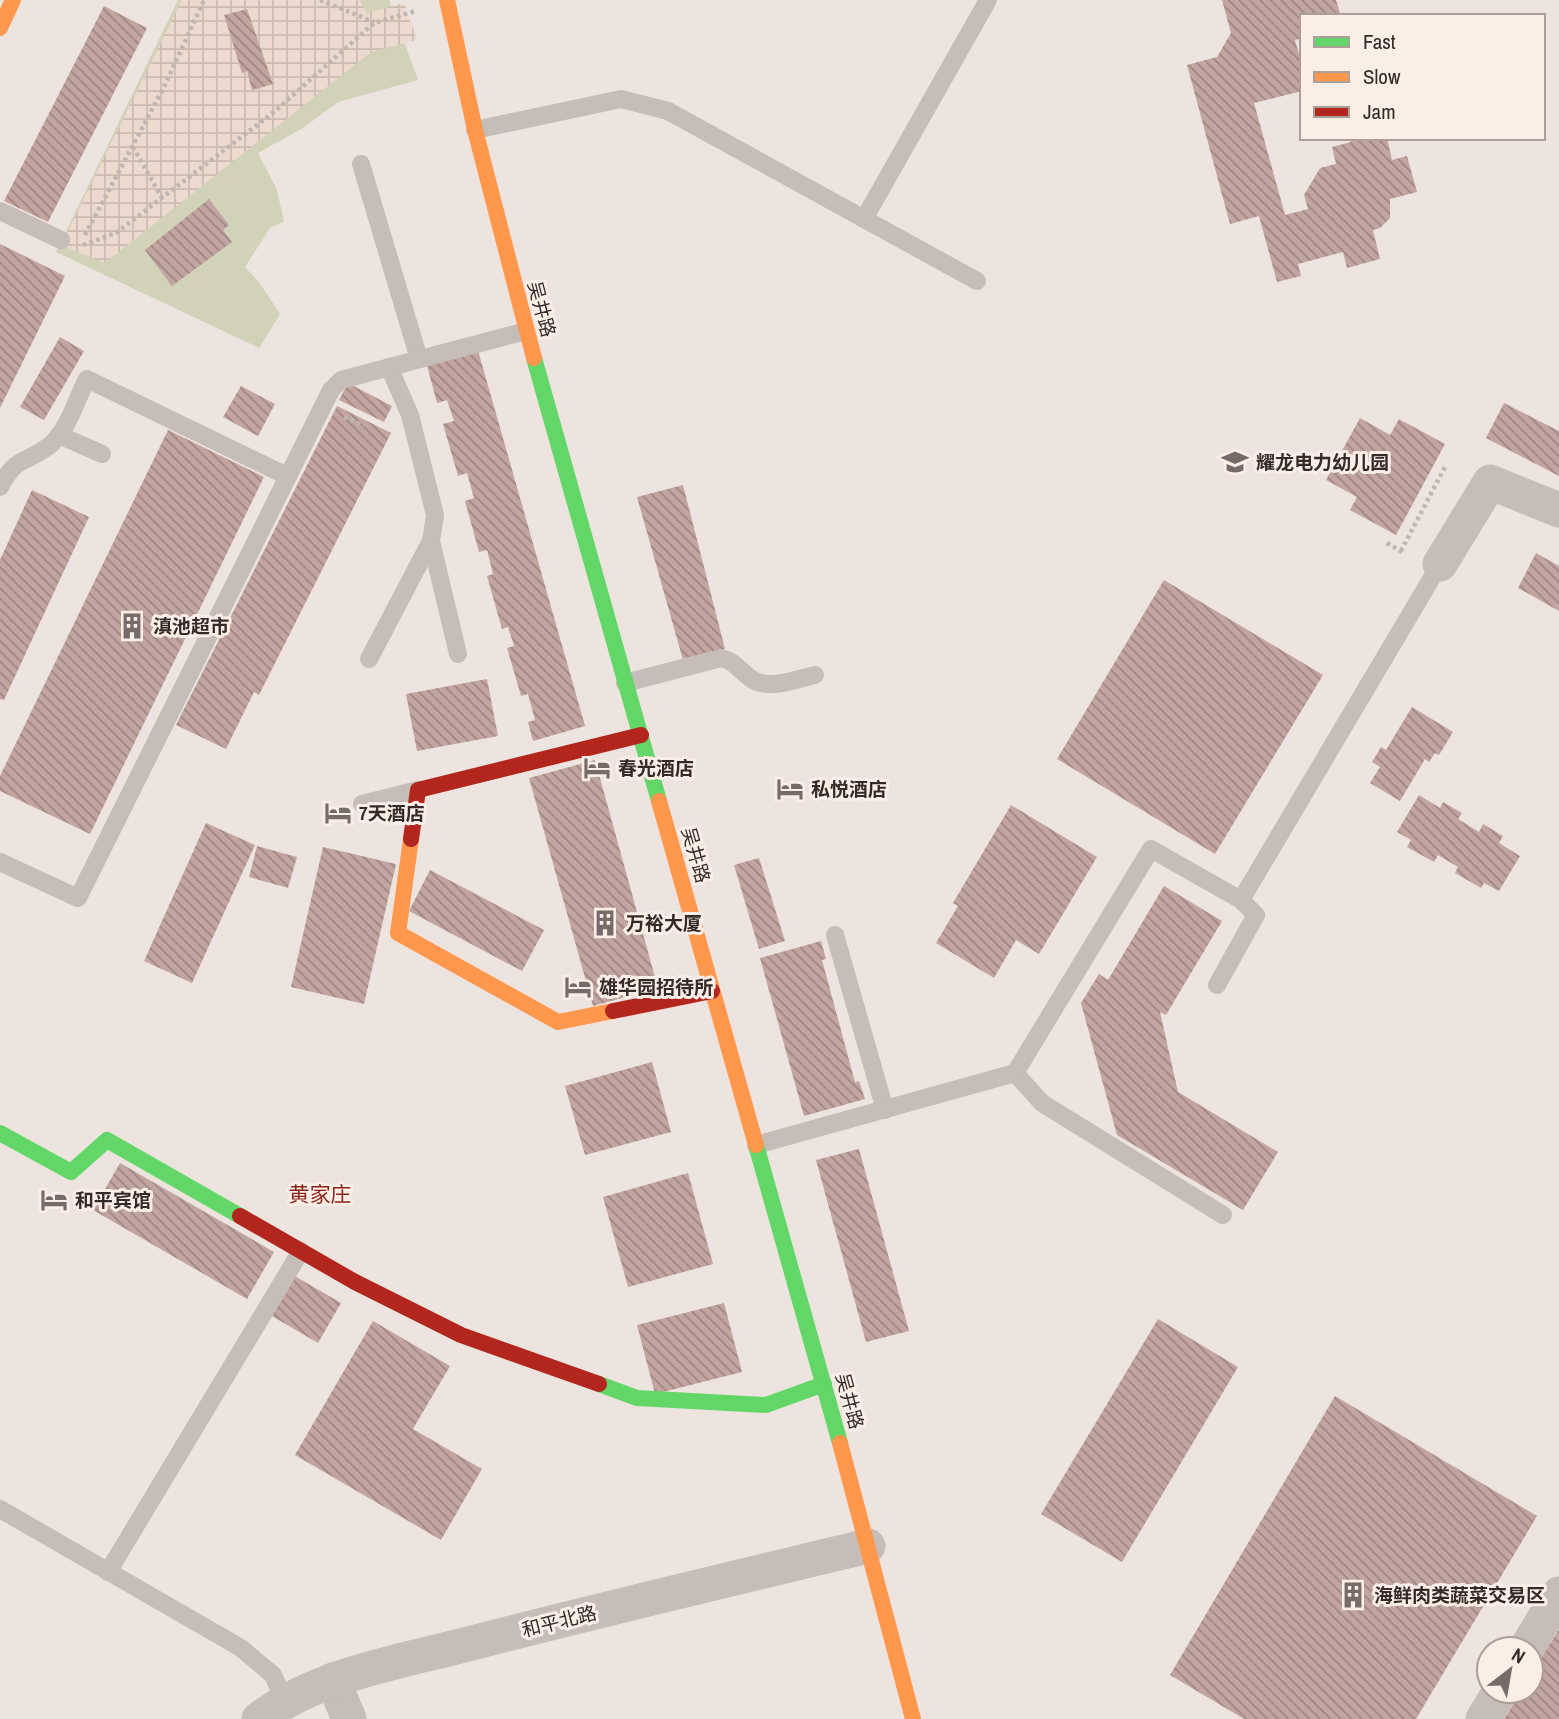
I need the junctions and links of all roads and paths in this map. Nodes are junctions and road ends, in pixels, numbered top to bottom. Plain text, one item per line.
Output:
1 (13, 0) edge
2 (204, 0) edge
3 (320, 0) edge
4 (988, 0) edge
5 (447, 1) edge
6 (374, 23) junction
7 (0, 28) edge
8 (475, 130) junction
9 (132, 147) junction
10 (361, 164) dead end
11 (162, 198) junction
12 (0, 211) edge
13 (864, 219) junction
14 (61, 240) joint
15 (80, 245) junction
16 (977, 281) dead end
17 (526, 331) junction
18 (419, 359) junction
19 (389, 367) junction
20 (334, 412) dead end
21 (364, 426) dead end
22 (59, 435) junction
23 (102, 454) dead end
24 (1446, 465) dead end
25 (287, 477) junction
26 (0, 487) edge
27 (1559, 510) edge
28 (431, 541) junction
29 (1401, 551) dead end
30 (1440, 564) joint
31 (458, 654) dead end
32 (369, 659) dead end
33 (815, 675) dead end
34 (625, 684) junction
35 (640, 735) junction
36 (418, 790) junction
37 (362, 804) dead end
38 (0, 862) edge
39 (1241, 900) junction
40 (835, 935) dead end
41 (1217, 985) dead end
42 (712, 991) junction
43 (1015, 1073) junction
44 (885, 1110) junction
45 (0, 1133) edge
46 (756, 1145) junction
47 (1223, 1216) dead end
48 (301, 1251) junction
49 (824, 1384) junction
50 (0, 1509) edge
51 (868, 1546) junction
52 (108, 1572) junction
53 (1559, 1594) edge
54 (1534, 1635) edge
55 (333, 1680) junction
56 (272, 1710) edge
57 (349, 1719) edge
58 (913, 1719) edge

1 - 7 street
2 - 9 path
3 - 6 path
4 - 13 lane
5 - 6 path
5 - 8 street, 吴井路
6 - 11 path
8 - 13 lane
8 - 17 street, 吴井路
9 - 11 path
9 - 15 path
10 - 18 lane
11 - 15 path
12 - 14 lane
13 - 16 lane
14 - 15 path
17 - 18 lane
17 - 34 street, 吴井路
18 - 19 lane
19 - 25 lane
19 - 28 lane
20 - 21 path
22 - 23 lane
22 - 25 lane
22 - 26 lane
24 - 29 path
25 - 38 lane
27 - 30 street
28 - 31 lane
28 - 32 lane
30 - 39 lane
33 - 34 lane
34 - 35 street, 吴井路
35 - 36 street
35 - 42 street, 吴井路
36 - 37 lane
36 - 42 street
39 - 41 lane
39 - 43 lane
40 - 44 lane
42 - 46 street, 吴井路
43 - 44 lane
43 - 47 lane
44 - 46 lane
45 - 48 street
46 - 49 street, 吴井路
48 - 49 street
48 - 52 lane
49 - 51 street, 吴井路
50 - 52 lane
51 - 55 street, 和平北路
51 - 58 street, 吴井路
52 - 56 lane
53 - 54 street
55 - 56 street, 和平北路
55 - 57 street

